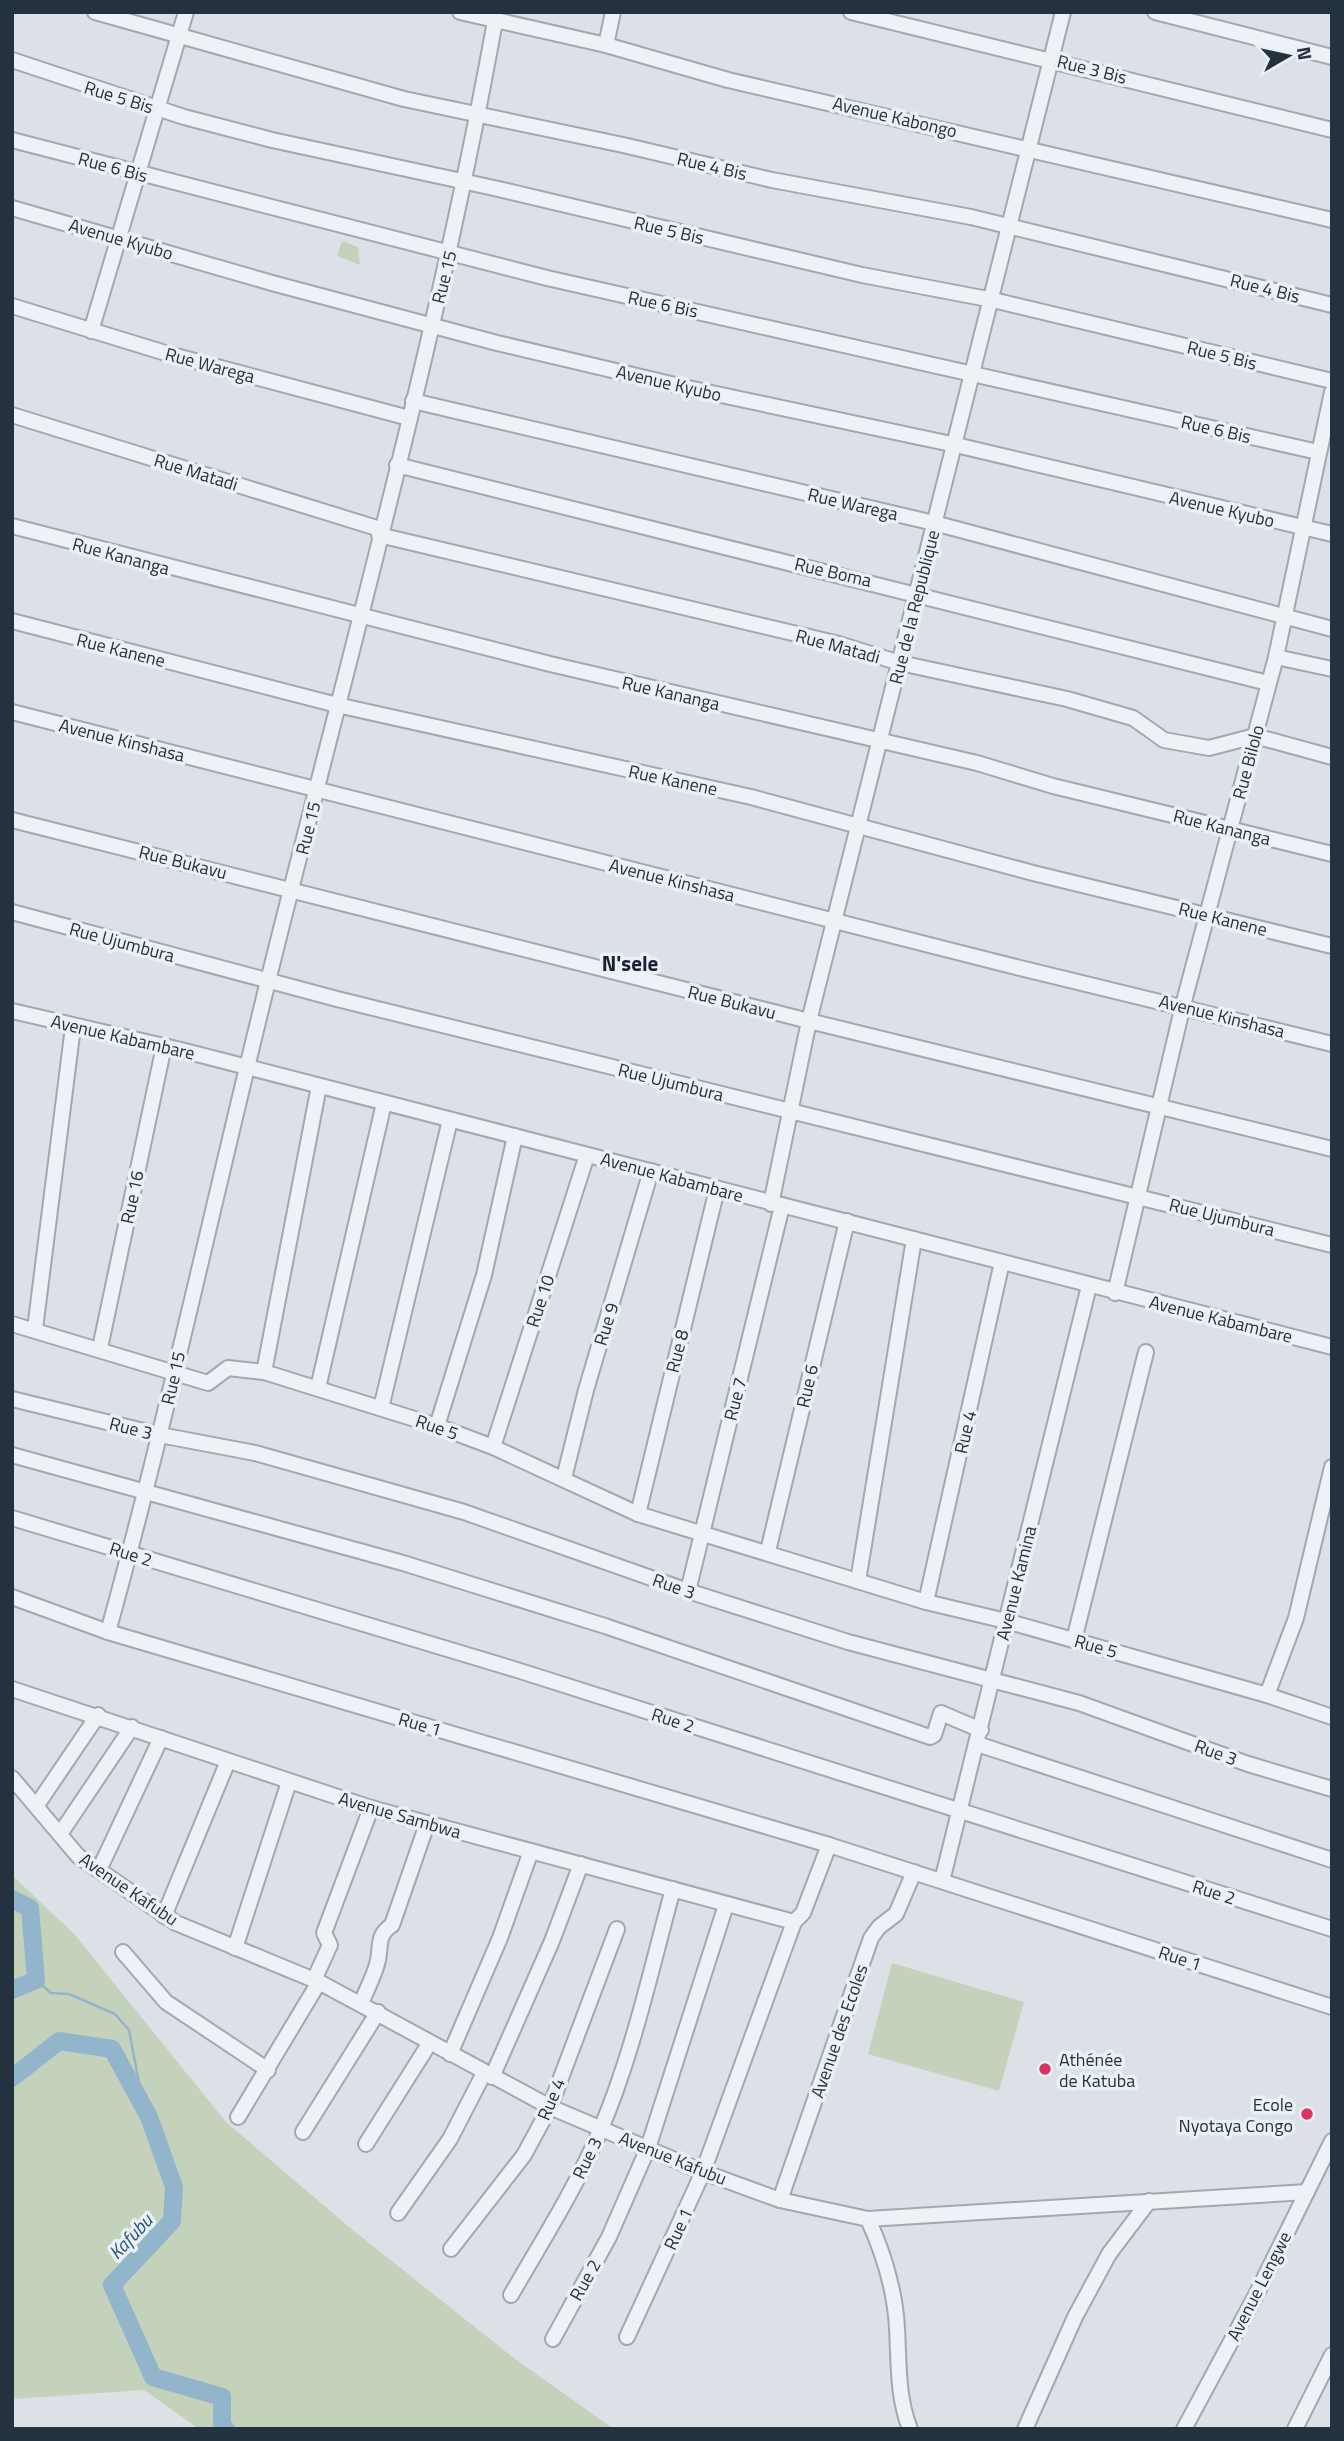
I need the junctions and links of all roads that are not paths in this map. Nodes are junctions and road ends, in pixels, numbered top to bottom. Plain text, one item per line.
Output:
1 (95, 12) edge
2 (186, 12) edge
3 (460, 12) edge
4 (613, 12) edge
5 (851, 12) edge
6 (1063, 12) edge
7 (1156, 12) edge
8 (495, 21) junction
9 (179, 37) junction
10 (606, 45) junction
11 (1332, 57) edge
12 (1051, 59) junction
13 (12, 60) edge
14 (156, 109) junction
15 (478, 114) junction
16 (1332, 130) edge
17 (12, 140) edge
18 (1031, 149) junction
19 (138, 173) junction
20 (466, 184) junction
21 (12, 208) edge
22 (1332, 220) edge
23 (1009, 226) junction
24 (119, 239) junction
25 (450, 253) junction
26 (993, 300) junction
27 (1332, 305) edge
28 (12, 306) edge
29 (431, 326) junction
30 (91, 331) junction
31 (974, 372) junction
32 (1332, 381) edge
33 (1332, 392) edge
34 (413, 401) junction
35 (12, 415) edge
36 (408, 418) junction
37 (956, 445) junction
38 (1318, 452) junction
39 (397, 465) junction
40 (934, 523) junction
41 (12, 526) edge
42 (1303, 528) junction
43 (380, 532) junction
44 (1332, 534) edge
45 (917, 593) junction
46 (362, 617) junction
47 (1285, 618) junction
48 (12, 621) edge
49 (1332, 629) edge
50 (1276, 657) junction
51 (900, 663) junction
52 (1332, 669) edge
53 (1268, 683) junction
54 (337, 705) junction
55 (12, 712) edge
56 (1255, 736) junction
57 (881, 742) junction
58 (1332, 757) edge
59 (318, 790) junction
60 (12, 820) edge
61 (859, 827) junction
62 (1229, 829) junction
63 (1332, 854) edge
64 (292, 889) junction
65 (12, 912) edge
66 (1207, 915) junction
67 (835, 921) junction
68 (1332, 946) edge
69 (268, 979) junction
70 (1183, 1005) junction
71 (12, 1011) edge
72 (808, 1021) junction
73 (73, 1027) junction
74 (1332, 1044) edge
75 (164, 1046) junction
76 (249, 1068) junction
77 (319, 1086) junction
78 (384, 1103) junction
79 (1160, 1108) junction
80 (790, 1111) junction
81 (450, 1120) junction
82 (515, 1136) junction
83 (1332, 1149) edge
84 (587, 1155) junction
85 (651, 1171) junction
86 (718, 1189) junction
87 (1136, 1196) junction
88 (776, 1205) junction
89 (847, 1222) junction
90 (914, 1239) junction
91 (1332, 1245) edge
92 (1002, 1262) junction
93 (1089, 1286) junction
94 (1115, 1293) junction
95 (12, 1324) edge
96 (35, 1329) junction
97 (1332, 1347) edge
98 (100, 1348) junction
99 (1146, 1352) dead end
100 (264, 1372) junction
101 (174, 1374) junction
102 (318, 1388) junction
103 (12, 1399) edge
104 (381, 1408) junction
105 (437, 1426) junction
106 (160, 1435) junction
107 (493, 1447) junction
108 (12, 1455) edge
109 (1332, 1467) edge
110 (564, 1478) junction
111 (146, 1490) junction
112 (638, 1514) junction
113 (12, 1518) edge
114 (701, 1532) junction
115 (768, 1551) junction
116 (130, 1554) junction
117 (858, 1581) junction
118 (688, 1591) junction
119 (12, 1597) edge
120 (926, 1602) junction
121 (1006, 1620) junction
122 (108, 1632) junction
123 (1074, 1640) junction
124 (992, 1680) junction
125 (12, 1689) edge
126 (1267, 1695) junction
127 (98, 1715) junction
128 (1332, 1717) edge
129 (132, 1727) junction
130 (979, 1737) junction
131 (161, 1738) junction
132 (228, 1761) junction
133 (12, 1778) edge
134 (289, 1782) junction
135 (1332, 1789) edge
136 (37, 1805) junction
137 (371, 1808) junction
138 (961, 1811) junction
139 (427, 1824) junction
140 (60, 1834) junction
141 (829, 1845) junction
142 (531, 1852) junction
143 (1332, 1860) edge
144 (581, 1864) junction
145 (99, 1870) junction
146 (914, 1872) junction
147 (942, 1881) junction
148 (673, 1889) junction
149 (726, 1905) junction
150 (164, 1916) junction
151 (794, 1922) junction
152 (617, 1929) dead end
153 (1332, 1929) edge
154 (235, 1948) junction
155 (123, 1952) dead end
156 (316, 1981) junction
157 (361, 2004) junction
158 (1332, 2007) edge
159 (378, 2012) junction
160 (429, 2044) junction
161 (450, 2054) junction
162 (268, 2070) junction
163 (488, 2075) junction
164 (550, 2107) junction
165 (238, 2117) dead end
166 (601, 2129) junction
167 (303, 2132) dead end
168 (1332, 2141) edge
169 (366, 2144) dead end
170 (648, 2148) junction
171 (703, 2172) junction
172 (1307, 2192) junction
173 (780, 2200) junction
174 (1149, 2201) junction
175 (398, 2213) dead end
176 (868, 2219) junction
177 (451, 2249) dead end
178 (511, 2295) dead end
179 (626, 2337) dead end
180 (553, 2339) dead end
181 (1332, 2355) edge
182 (910, 2429) edge
183 (1024, 2429) edge
184 (1184, 2429) edge
185 (1295, 2429) edge

1 - 9 street, Rue 4 Bis
2 - 9 street
3 - 8 street, Avenue Kabongo
4 - 10 street
5 - 12 street, Rue 3 Bis
6 - 12 street, Rue de la Republique
7 - 11 street
8 - 10 street, Avenue Kabongo
8 - 15 street, Rue 15
9 - 14 street
9 - 15 street, Rue 4 Bis
10 - 18 street, Avenue Kabongo
12 - 16 street, Rue 3 Bis
12 - 18 street, Rue de la Republique
13 - 14 street, Rue 5 Bis
14 - 19 street
14 - 20 street, Rue 5 Bis
15 - 20 street, Rue 15
15 - 23 street, Rue 4 Bis
17 - 19 street, Rue 6 Bis
18 - 22 street, Avenue Kabongo
18 - 23 street, Rue de la Republique
19 - 24 street
19 - 25 street, Rue 6 Bis
20 - 25 street, Rue 15
20 - 26 street, Rue 5 Bis
21 - 24 street, Avenue Kyubo
23 - 26 street, Rue de la Republique
23 - 27 street, Rue 4 Bis
24 - 29 street, Avenue Kyubo
24 - 30 street
25 - 29 street, Rue 15
25 - 31 street, Rue 6 Bis
26 - 31 street, Rue de la Republique
26 - 32 street, Rue 5 Bis
28 - 30 street, Rue Warega
29 - 34 street, Rue 15
29 - 37 street, Avenue Kyubo
30 - 36 street, Rue Warega
31 - 37 street, Rue de la Republique
31 - 38 street, Rue 6 Bis
33 - 38 street, Rue Bilolo
34 - 36 street, Rue 15
34 - 40 street, Rue Warega
35 - 43 street, Rue Matadi
36 - 39 street, Rue 15
37 - 40 street, Rue de la Republique
37 - 42 street, Avenue Kyubo
38 - 42 street, Rue Bilolo
39 - 43 street, Rue 15
39 - 45 street, Rue Boma
40 - 45 street, Rue de la Republique
40 - 47 street, Rue Warega
41 - 46 street, Rue Kananga
42 - 44 street, Avenue Kyubo
42 - 47 street, Rue Bilolo
43 - 46 street, Rue 15
43 - 51 street, Rue Matadi
45 - 51 street, Rue de la Republique
45 - 53 street, Rue Boma
46 - 54 street, Rue 15
46 - 57 street, Rue Kananga
47 - 49 street, Rue Warega
47 - 50 street, Rue Bilolo
48 - 54 street, Rue Kanene
50 - 52 street
50 - 53 street, Rue Bilolo
51 - 56 street, Rue Matadi
51 - 57 street, Rue de la Republique
53 - 56 street, Rue Bilolo
54 - 59 street, Rue 15
54 - 61 street, Rue Kanene
55 - 59 street, Avenue Kinshasa
56 - 58 street, Rue Matadi
56 - 62 street, Rue Bilolo
57 - 61 street, Rue de la Republique
57 - 62 street, Rue Kananga
59 - 64 street, Rue 15
59 - 67 street, Avenue Kinshasa
60 - 64 street, Rue Bukavu
61 - 66 street, Rue Kanene
61 - 67 street, Rue de la Republique
62 - 63 street, Rue Kananga
62 - 66 street, Rue Bilolo
64 - 69 street, Rue 15
64 - 72 street, Rue Bukavu
65 - 69 street, Rue Ujumbura
66 - 68 street, Rue Kanene
66 - 70 street, Rue Bilolo
67 - 70 street, Avenue Kinshasa
67 - 72 street, Rue de la Republique
69 - 76 street, Rue 15
69 - 80 street, Rue Ujumbura
70 - 74 street, Avenue Kinshasa
70 - 79 street, Rue Bilolo
71 - 73 street, Avenue Kabambare
72 - 79 street, Rue Bukavu
72 - 80 street, Rue de la Republique
73 - 75 street, Avenue Kabambare
73 - 96 street
75 - 76 street, Avenue Kabambare
75 - 98 street, Rue 16
76 - 77 street, Avenue Kabambare
76 - 101 street, Rue 15
77 - 78 street, Avenue Kabambare
77 - 100 street
78 - 81 street, Avenue Kabambare
78 - 102 street
79 - 83 street, Rue Bukavu
79 - 87 street, Rue Bilolo
80 - 87 street, Rue Ujumbura
80 - 88 street, Rue de la Republique
81 - 82 street, Avenue Kabambare
81 - 104 street
82 - 84 street, Avenue Kabambare
82 - 105 street
84 - 85 street, Avenue Kabambare
84 - 107 street, Rue 10
85 - 86 street, Avenue Kabambare
85 - 110 street, Rue 9
86 - 88 street, Avenue Kabambare
86 - 112 street, Rue 8
87 - 91 street, Rue Ujumbura
87 - 94 street, Rue Bilolo
88 - 89 street, Avenue Kabambare
88 - 114 street, Rue 7
89 - 90 street, Avenue Kabambare
89 - 115 street, Rue 6
90 - 92 street, Avenue Kabambare
90 - 117 street
92 - 93 street, Avenue Kabambare
92 - 120 street, Rue 4
93 - 94 street, Avenue Kabambare
93 - 121 street, Avenue Kamina
94 - 97 street, Avenue Kabambare
95 - 96 street, Rue 5
96 - 98 street, Rue 5
98 - 101 street, Rue 5
99 - 123 street
100 - 101 street, Rue 5
100 - 102 street, Rue 5
101 - 106 street, Rue 15
102 - 104 street, Rue 5
103 - 106 street, Rue 3
104 - 105 street, Rue 5
105 - 107 street, Rue 5
106 - 111 street, Rue 15
106 - 118 street, Rue 3
107 - 110 street, Rue 5
108 - 111 street
109 - 126 street
110 - 112 street, Rue 5
111 - 116 street, Rue 15
111 - 130 street
112 - 114 street, Rue 5
113 - 116 street, Rue 2
114 - 115 street, Rue 5
114 - 118 street, Rue 7
115 - 117 street, Rue 5
116 - 122 street, Rue 15
116 - 138 street, Rue 2
117 - 120 street, Rue 5
118 - 124 street, Rue 3
119 - 122 street, Rue 1
120 - 121 street, Rue 5
121 - 123 street, Rue 5
121 - 124 street, Avenue Kamina
122 - 141 street, Rue 1
123 - 126 street, Rue 5
124 - 130 street, Avenue Kamina
124 - 135 street, Rue 3
125 - 127 street, Avenue Sambwa
126 - 128 street, Rue 5
127 - 129 street, Avenue Sambwa
127 - 136 street
129 - 131 street, Avenue Sambwa
129 - 140 street
130 - 138 street, Avenue Kamina
130 - 143 street
131 - 132 street, Avenue Sambwa
131 - 145 street
132 - 134 street, Avenue Sambwa
132 - 150 street
133 - 136 street, Avenue Kafubu
134 - 137 street, Avenue Sambwa
134 - 154 street
136 - 140 street, Avenue Kafubu
137 - 139 street, Avenue Sambwa
137 - 156 street
138 - 147 street, Avenue Kamina
138 - 153 street, Rue 2
139 - 142 street, Avenue Sambwa
139 - 157 street
140 - 145 street, Avenue Kafubu
141 - 146 street, Rue 1
141 - 151 street, Rue 1
142 - 144 street, Avenue Sambwa
142 - 161 street
144 - 148 street, Avenue Sambwa
144 - 163 street
145 - 150 street, Avenue Kafubu
146 - 147 street, Rue 1
146 - 173 street, Avenue des Ecoles
147 - 158 street, Rue 1
148 - 149 street, Avenue Sambwa
148 - 166 street, Rue 3
149 - 151 street, Avenue Sambwa
149 - 170 street, Rue 2
150 - 154 street, Avenue Kafubu
151 - 171 street, Rue 1
152 - 164 street, Rue 4
154 - 156 street, Avenue Kafubu
155 - 162 street
156 - 157 street, Avenue Kafubu
156 - 162 street
157 - 159 street, Avenue Kafubu
159 - 160 street, Avenue Kafubu
159 - 167 street
160 - 161 street, Avenue Kafubu
160 - 169 street
161 - 163 street, Avenue Kafubu
162 - 165 street
163 - 164 street, Avenue Kafubu
163 - 175 street
164 - 166 street, Avenue Kafubu
164 - 177 street, Rue 4
166 - 170 street, Avenue Kafubu
166 - 178 street, Rue 3
168 - 172 street, Avenue Lengwe
170 - 171 street, Avenue Kafubu
170 - 180 street, Rue 2
171 - 173 street, Avenue Kafubu
171 - 179 street, Rue 1
172 - 174 street, Avenue Kafubu
172 - 184 street, Avenue Lengwe
173 - 176 street, Avenue Kafubu
174 - 176 street, Avenue Kafubu
174 - 183 street
176 - 182 street
181 - 185 street

